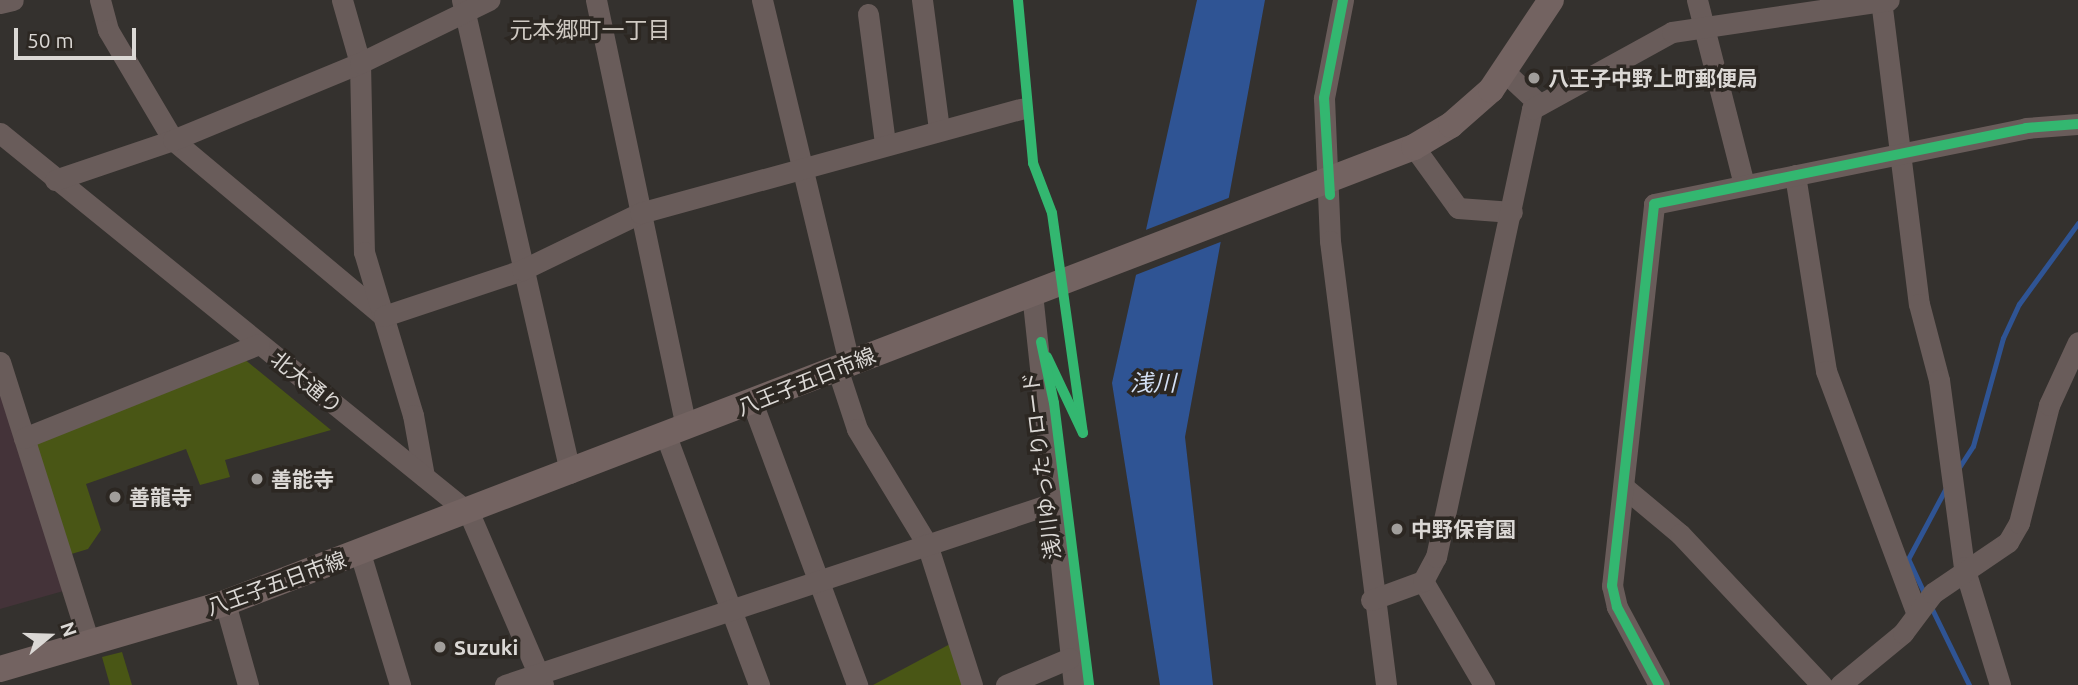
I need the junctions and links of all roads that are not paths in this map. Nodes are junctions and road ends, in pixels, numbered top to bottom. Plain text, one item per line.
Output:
1 (13, 0) edge
2 (100, 0) edge
3 (342, 0) edge
4 (489, 0) edge
5 (596, 0) edge
6 (762, 0) edge
7 (922, 0) edge
8 (1343, 0) edge
9 (1551, 0) edge
10 (1697, 0) edge
11 (1884, 1) edge
12 (0, 3) edge
13 (463, 6) edge
14 (868, 14) dead end
15 (1700, 26) junction
16 (359, 63) junction
17 (1506, 73) junction
18 (1538, 103) junction
19 (1021, 110) dead end
20 (2078, 124) edge
21 (939, 129) junction
22 (0, 133) edge
23 (173, 140) junction
24 (886, 144) junction
25 (1414, 147) junction
26 (1900, 152) junction
27 (803, 167) junction
28 (1795, 175) junction
29 (55, 180) junction
30 (1327, 181) junction
31 (1744, 185) junction
32 (1512, 212) junction
33 (639, 213) junction
34 (522, 270) junction
35 (1038, 291) junction
36 (384, 316) junction
37 (2078, 342) edge
38 (260, 344) junction
39 (0, 362) edge
40 (843, 365) junction
41 (752, 402) junction
42 (676, 432) junction
43 (24, 438) junction
44 (570, 473) junction
45 (424, 476) junction
46 (1625, 488) junction
47 (1053, 503) junction
48 (469, 513) junction
49 (927, 544) junction
50 (360, 553) junction
51 (1964, 567) junction
52 (1423, 581) junction
53 (818, 582) junction
54 (1371, 600) junction
55 (225, 603) junction
56 (1924, 606) junction
57 (731, 608) junction
58 (75, 651) junction
59 (1070, 658) junction
60 (0, 669) edge
61 (541, 679) edge
62 (248, 685) edge
63 (400, 685) edge
64 (505, 685) edge
65 (759, 685) edge
66 (857, 685) edge
67 (972, 685) edge
68 (1006, 685) edge
69 (1074, 685) edge
70 (1386, 685) edge
71 (1484, 685) edge
72 (1659, 685) edge
73 (1822, 685) edge
74 (1840, 685) edge
75 (2000, 685) edge

1 - 12 street
2 - 23 street
3 - 16 street
4 - 13 street
5 - 33 street
6 - 27 street
7 - 21 street
8 - 30 street
9 - 17 main road, 八王子五日市線
10 - 15 street
11 - 15 street
11 - 26 street
13 - 16 street
13 - 34 street
14 - 24 street
15 - 18 street
15 - 31 street
16 - 23 street
16 - 36 street
17 - 18 street
17 - 25 main road, 八王子五日市線
18 - 32 street
19 - 21 street
20 - 26 street
21 - 24 street
22 - 29 street, 北大通り
23 - 29 street
23 - 36 street
24 - 27 street
25 - 30 main road, 八王子五日市線
25 - 32 street
26 - 28 street
26 - 51 street
27 - 33 street
27 - 40 street
28 - 31 street
28 - 56 street
29 - 38 street, 北大通り
30 - 35 main road, 八王子五日市線
30 - 54 street
31 - 46 street
32 - 52 street
33 - 34 street
33 - 42 street
34 - 36 street
34 - 44 street
35 - 40 main road, 八王子五日市線
35 - 47 street
36 - 45 street
37 - 51 street
38 - 43 street
38 - 45 street, 北大通り
39 - 43 street
40 - 41 main road, 八王子五日市線
40 - 49 street
41 - 42 main road, 八王子五日市線
41 - 53 street
42 - 44 main road, 八王子五日市線
42 - 57 street
43 - 58 street
44 - 48 main road, 八王子五日市線
45 - 48 street, 北大通り
46 - 72 street
46 - 73 street
47 - 49 street
47 - 59 street
48 - 50 main road, 八王子五日市線
48 - 61 street, 北大通り
49 - 53 street
49 - 67 street
50 - 55 main road, 八王子五日市線
50 - 63 street
51 - 56 street
51 - 75 street
52 - 54 street
52 - 71 street
53 - 57 street
53 - 66 street
54 - 70 street
55 - 58 main road, 八王子五日市線
55 - 62 street
56 - 74 street
57 - 61 street
57 - 65 street
58 - 60 main road, 八王子五日市線
59 - 68 street
59 - 69 street
61 - 64 street

